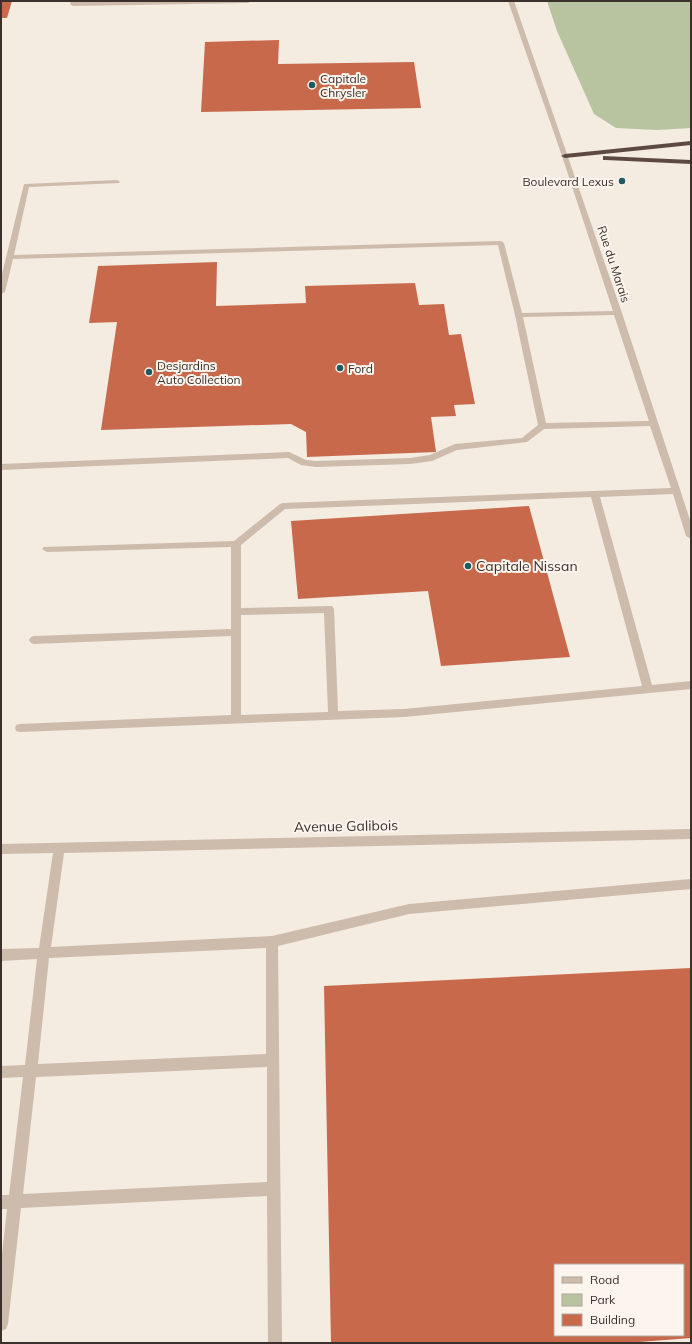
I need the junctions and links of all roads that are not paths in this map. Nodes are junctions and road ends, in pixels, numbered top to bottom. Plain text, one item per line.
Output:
1 (74, 1) edge
2 (248, 1) edge
3 (511, 1) edge
4 (136, 2) edge
5 (691, 143) edge
6 (565, 156) junction
7 (691, 162) edge
8 (117, 182) dead end
9 (10, 257) junction
10 (4, 272) edge
11 (1, 292) edge
12 (618, 313) junction
13 (519, 315) junction
14 (654, 423) junction
15 (542, 426) junction
16 (1, 468) edge
17 (676, 491) junction
18 (595, 494) junction
19 (691, 536) edge
20 (236, 544) junction
21 (47, 549) dead end
22 (236, 612) junction
23 (236, 632) junction
24 (34, 640) dead end
25 (691, 685) edge
26 (648, 689) junction
27 (333, 716) junction
28 (236, 720) junction
29 (20, 728) dead end
30 (691, 834) edge
31 (59, 847) junction
32 (1, 849) edge
33 (691, 884) edge
34 (272, 942) junction
35 (44, 953) junction
36 (1, 955) edge
37 (273, 1060) junction
38 (30, 1070) junction
39 (1, 1072) edge
40 (274, 1189) junction
41 (15, 1201) junction
42 (1, 1202) edge
43 (1, 1324) edge
44 (275, 1343) edge

1 - 4 street
2 - 4 street
3 - 6 street, Rue du Marais
5 - 6 highway
6 - 7 highway
6 - 12 street, Rue du Marais
8 - 9 street
9 - 10 street
9 - 13 street
10 - 11 street
12 - 13 street
12 - 14 street, Rue du Marais
13 - 15 street
14 - 15 street
14 - 17 street, Rue du Marais
15 - 16 street
17 - 18 street
17 - 19 street, Rue du Marais
18 - 20 street
18 - 26 street
20 - 21 street
20 - 22 street
22 - 23 street
22 - 27 street
23 - 24 street
23 - 28 street
25 - 26 street
26 - 27 street
27 - 28 street
28 - 29 street
30 - 31 street, Avenue Galibois
31 - 32 street, Avenue Galibois
31 - 35 street
33 - 34 street
34 - 35 street
34 - 37 street
35 - 36 street
35 - 38 street
37 - 38 street
37 - 40 street
38 - 39 street
38 - 41 street
40 - 41 street
40 - 44 street
41 - 42 street
41 - 43 street

